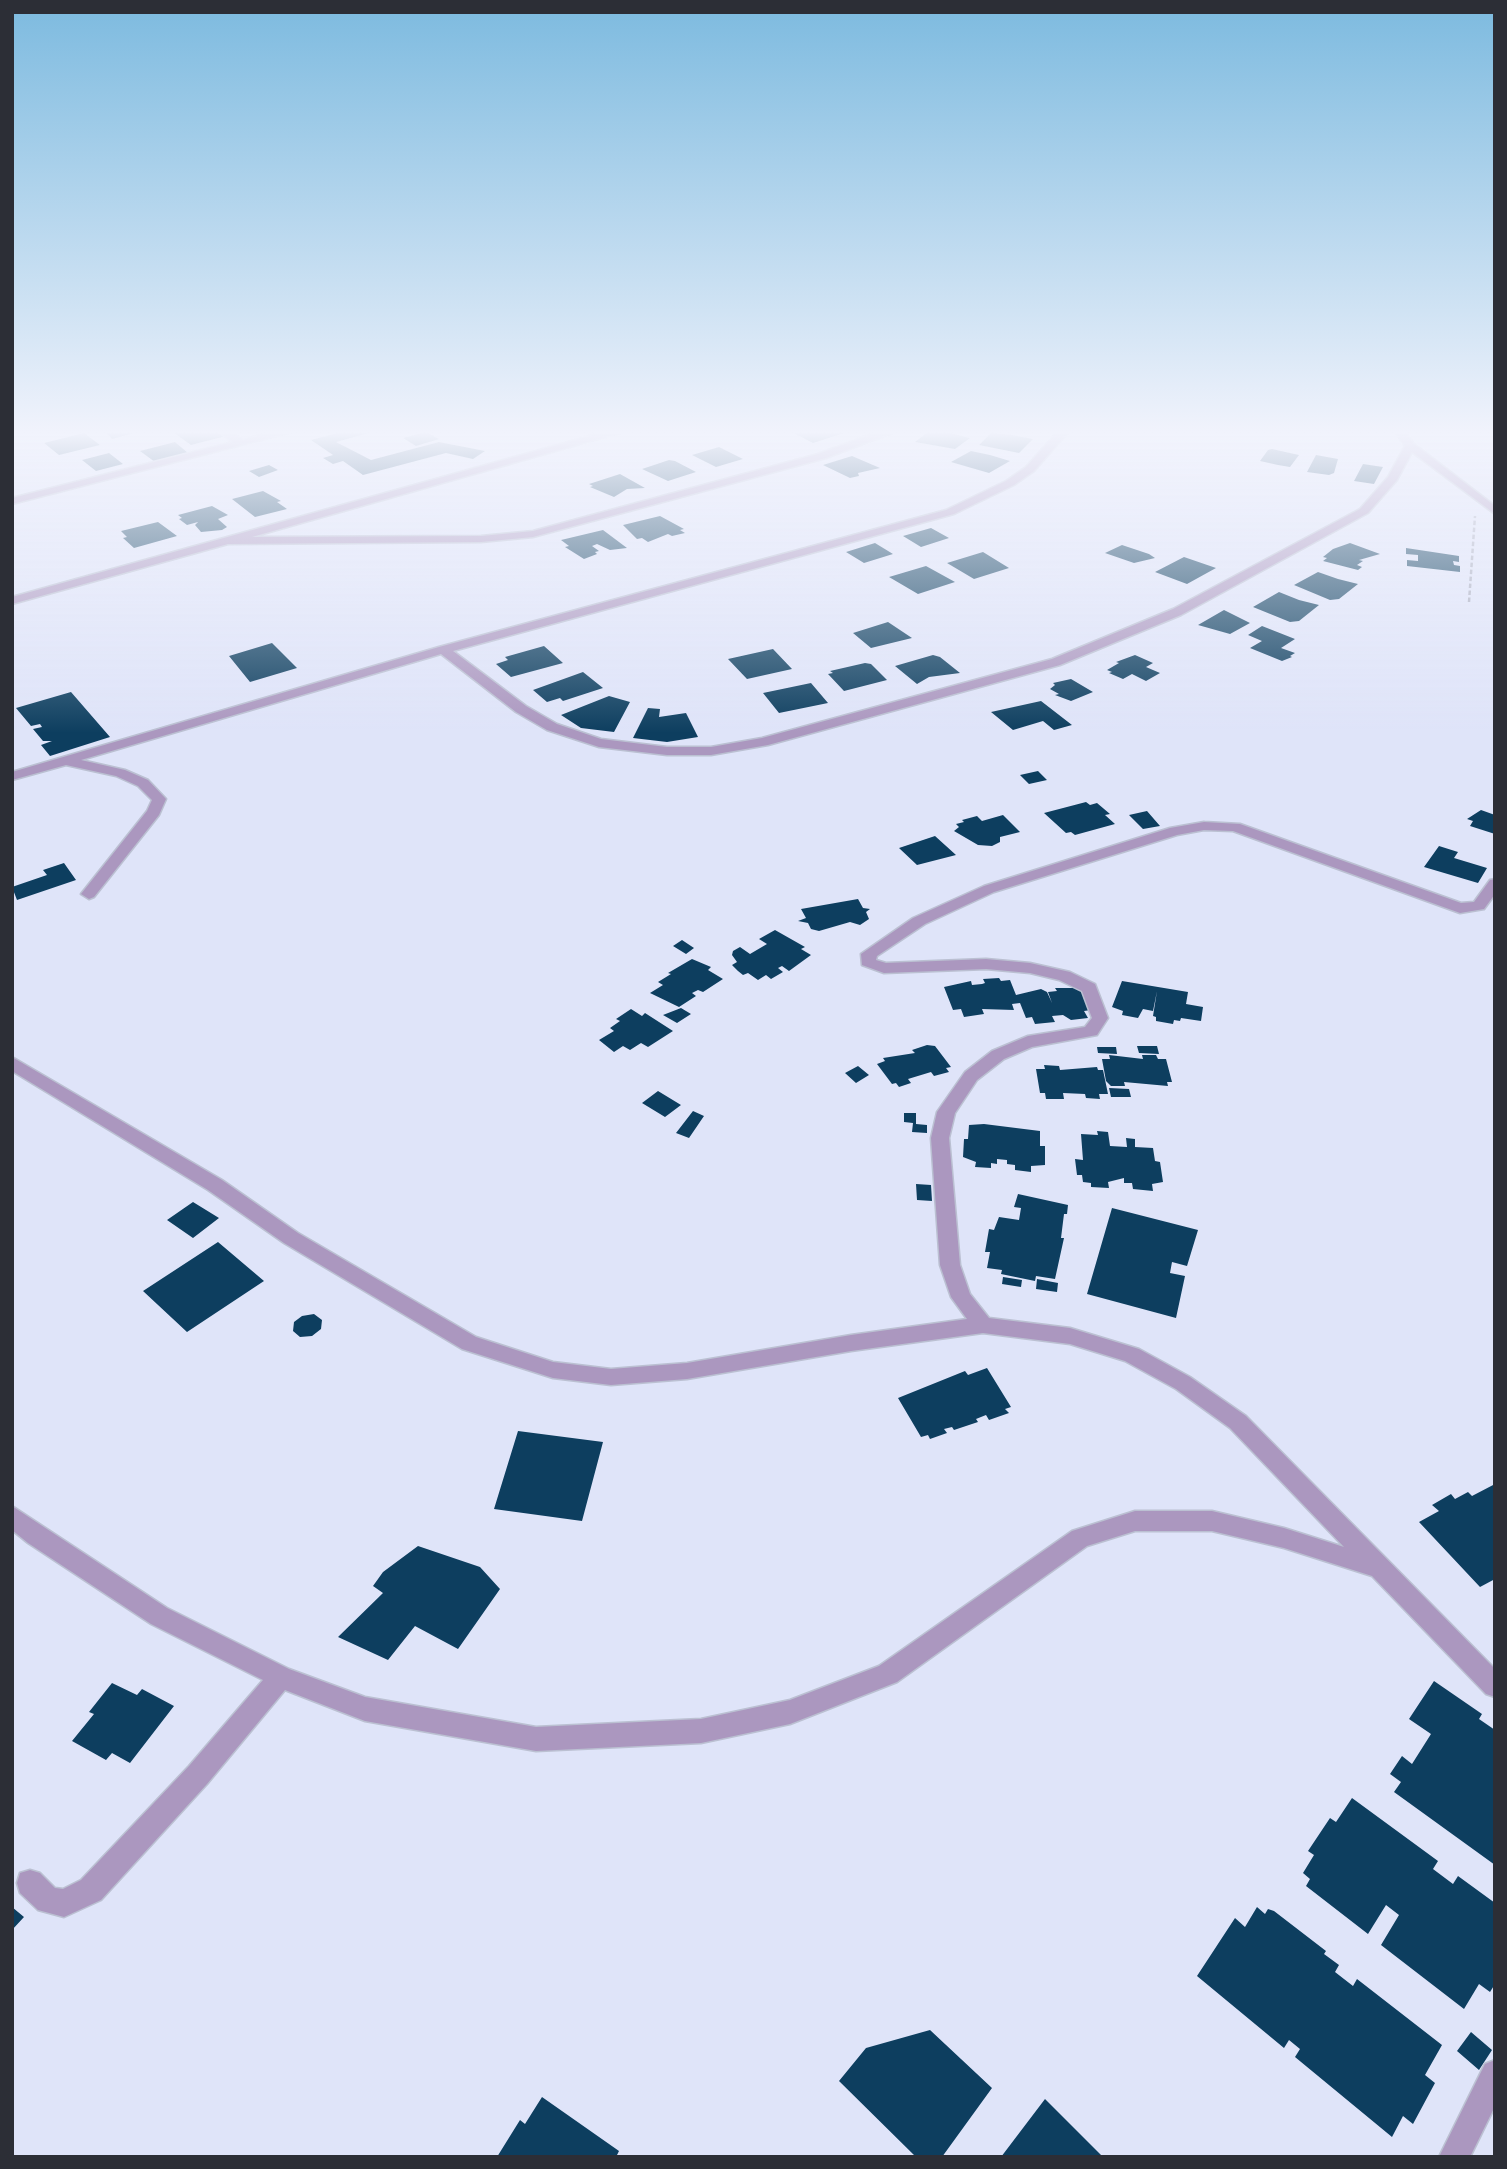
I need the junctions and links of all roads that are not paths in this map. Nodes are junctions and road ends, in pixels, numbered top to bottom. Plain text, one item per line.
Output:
1 (267, 530) edge
2 (547, 530) edge
3 (883, 530) edge
4 (1328, 530) edge
5 (229, 541) junction
6 (12, 601) edge
7 (443, 650) junction
8 (64, 761) junction
9 (12, 776) edge
10 (1495, 883) edge
11 (89, 894) dead end
12 (12, 1063) edge
13 (983, 1325) junction
14 (12, 1516) edge
15 (1377, 1567) junction
16 (281, 1677) junction
17 (1495, 1686) edge
18 (30, 1883) dead end
19 (1495, 2074) edge
20 (1454, 2157) edge

1 - 5 street
2 - 5 street
3 - 7 street
4 - 7 street
5 - 6 street
7 - 8 street
8 - 9 street
8 - 11 street
10 - 13 street
12 - 13 street
13 - 15 street
14 - 16 street
15 - 16 street
15 - 17 street
16 - 18 street
19 - 20 street

